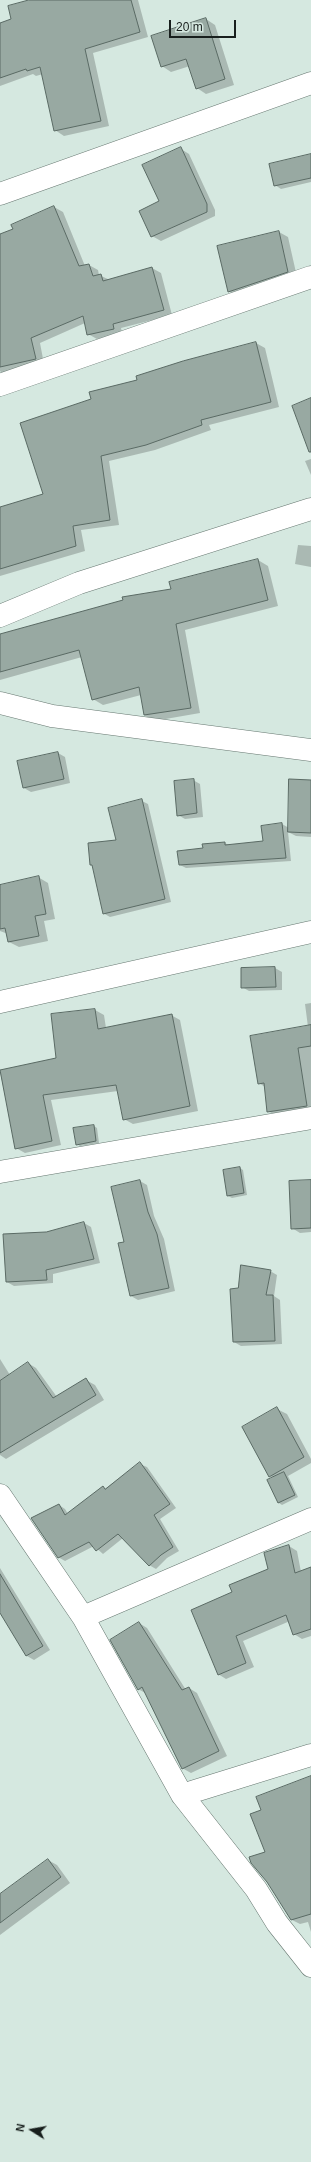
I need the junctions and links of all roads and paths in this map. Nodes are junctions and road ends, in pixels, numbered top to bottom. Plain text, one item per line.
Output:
1 (311, 83) edge
2 (0, 194) edge
3 (311, 277) edge
4 (0, 385) edge
5 (311, 508) edge
6 (0, 616) edge
7 (0, 703) edge
8 (311, 750) edge
9 (311, 932) edge
10 (0, 1002) edge
11 (311, 1118) edge
12 (0, 1172) edge
13 (0, 1495) edge
14 (311, 1519) edge
15 (83, 1617) junction
16 (311, 1755) edge
17 (182, 1796) junction
18 (311, 1966) edge

1 - 2 street
3 - 4 street
5 - 6 street
7 - 8 street
9 - 10 street
11 - 12 street
13 - 15 street
14 - 15 street
15 - 17 street
16 - 17 street
17 - 18 street

